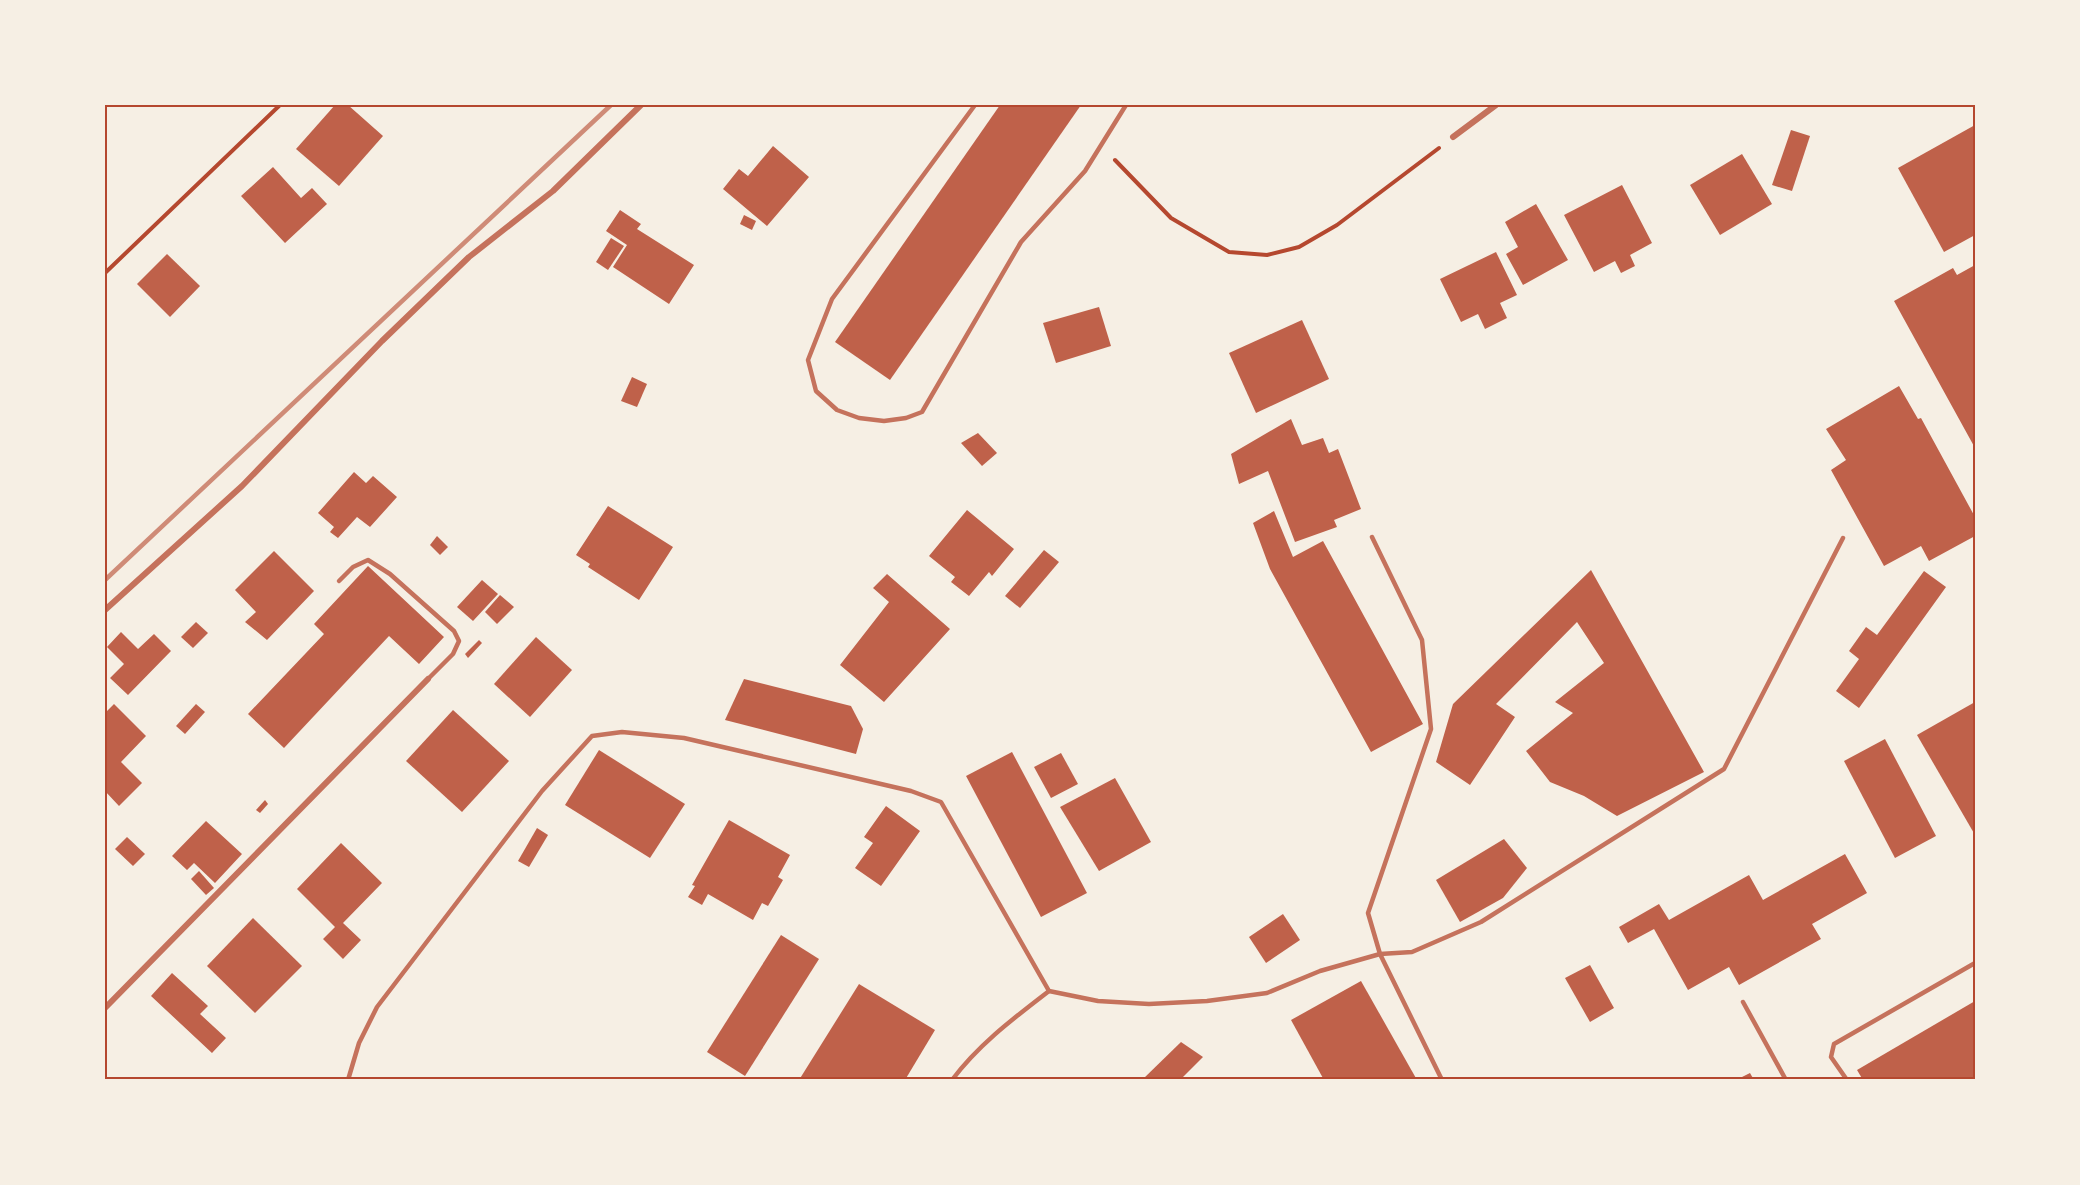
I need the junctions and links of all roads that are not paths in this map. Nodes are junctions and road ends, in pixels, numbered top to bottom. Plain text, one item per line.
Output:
1 (641, 105) edge
2 (975, 105) edge
3 (1126, 105) edge
4 (1496, 105) edge
5 (1453, 136) road end
6 (1372, 537) dead end
7 (1843, 538) dead end
8 (339, 581) dead end
9 (105, 610) edge
10 (428, 679) joint
11 (1380, 954) junction
12 (1975, 963) edge
13 (1049, 991) junction
14 (1743, 1002) dead end
15 (105, 1008) edge
16 (348, 1080) edge
17 (952, 1080) edge
18 (1442, 1080) edge
19 (1786, 1080) edge
20 (1847, 1080) edge

1 - 9 street
2 - 3 lane
4 - 5 street
6 - 11 lane
7 - 11 lane
8 - 10 lane
10 - 15 street
11 - 13 lane
11 - 18 lane
12 - 20 lane
13 - 16 lane
13 - 17 lane
14 - 19 lane

